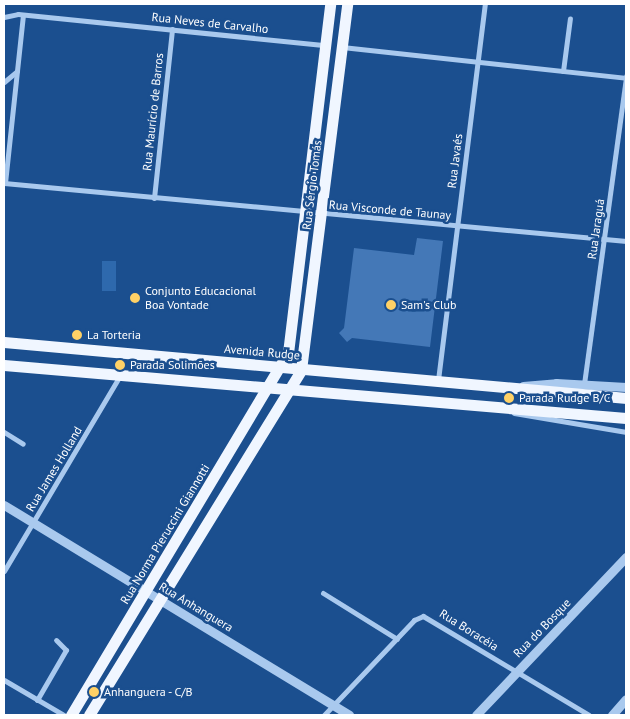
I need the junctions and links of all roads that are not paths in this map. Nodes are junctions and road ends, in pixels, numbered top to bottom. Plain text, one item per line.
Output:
1 (330, 4) edge
2 (347, 4) edge
3 (485, 4) edge
4 (23, 15) junction
5 (4, 18) edge
6 (570, 18) dead end
7 (172, 29) junction
8 (325, 45) junction
9 (342, 46) junction
10 (478, 61) junction
11 (17, 71) junction
12 (563, 71) junction
13 (626, 77) edge
14 (4, 82) edge
15 (5, 183) edge
16 (154, 198) junction
17 (306, 212) junction
18 (322, 214) junction
19 (457, 226) junction
20 (604, 239) junction
21 (626, 241) edge
22 (4, 342) edge
23 (4, 365) edge
24 (282, 368) junction
25 (301, 370) junction
26 (120, 376) junction
27 (438, 380) junction
28 (584, 384) junction
29 (626, 387) edge
30 (270, 388) junction
31 (518, 388) junction
32 (287, 390) junction
33 (626, 398) edge
34 (502, 409) junction
35 (626, 418) edge
36 (626, 432) edge
37 (6, 434) edge
38 (4, 442) edge
39 (23, 444) dead end
40 (4, 504) edge
41 (33, 522) junction
42 (626, 557) edge
43 (4, 571) edge
44 (146, 592) junction
45 (323, 593) dead end
46 (159, 600) junction
47 (397, 639) junction
48 (56, 640) dead end
49 (517, 672) junction
50 (4, 680) edge
51 (626, 699) edge
52 (37, 700) junction
53 (333, 706) junction
54 (64, 715) edge
55 (71, 715) edge
56 (89, 715) edge
57 (324, 715) edge
58 (349, 715) edge
59 (476, 715) edge
60 (589, 715) edge
61 (612, 715) edge

1 - 8 main road, Rua Sérgio Tomás
2 - 9 main road, Rua Sérgio Tomás
3 - 10 street, Rua Javaés
4 - 5 street, Rua Neves de Carvalho
4 - 7 street, Rua Neves de Carvalho
4 - 11 street
6 - 12 street
7 - 8 street, Rua Neves de Carvalho
7 - 16 street, Rua Maurício de Barros
8 - 17 main road, Rua Sérgio Tomás
9 - 10 street
9 - 18 main road, Rua Sérgio Tomás
10 - 12 street
10 - 19 street, Rua Javaés
11 - 14 street
11 - 15 street
12 - 13 street
13 - 20 street, Rua Jaraguá
15 - 16 street, Rua Visconde de Taunay
16 - 17 street, Rua Visconde de Taunay
17 - 18 street, Rua Visconde de Taunay
17 - 24 main road, Rua Sérgio Tomás
18 - 19 street, Rua Visconde de Taunay
18 - 25 main road, Rua Sérgio Tomás
19 - 20 street, Rua Visconde de Taunay
19 - 27 street, Rua Javaés
20 - 21 street, Rua Visconde de Taunay
20 - 28 street, Rua Jaraguá
22 - 24 main road, Avenida Rudge
23 - 26 main road
24 - 25 main road, Avenida Rudge
24 - 30 main road, Rua Norma Pieruccini Giannotti
25 - 27 main road, Avenida Rudge
25 - 32 main road
26 - 30 main road
26 - 41 street, Rua James Holland
27 - 31 main road, Avenida Rudge
28 - 29 street, Avenida Rudge
28 - 31 street, Avenida Rudge
30 - 32 main road
30 - 44 main road, Rua Norma Pieruccini Giannotti
31 - 33 main road, Avenida Rudge
32 - 34 main road
32 - 46 main road
34 - 35 main road
34 - 36 street
37 - 38 street
37 - 39 street
40 - 41 street, Rua Anhanguera
41 - 43 street, Rua James Holland
41 - 44 street, Rua Anhanguera
42 - 49 street, Rua do Bosque
44 - 46 street, Rua Anhanguera
44 - 55 main road, Rua Norma Pieruccini Giannotti
45 - 47 street
46 - 53 street, Rua Anhanguera
46 - 56 main road
47 - 49 street, Rua Boracéia
47 - 53 street
48 - 52 street
49 - 59 street, Rua do Bosque
49 - 60 street, Rua Boracéia
50 - 52 street
51 - 61 street
52 - 54 street
53 - 57 street
53 - 58 street, Rua Anhanguera

